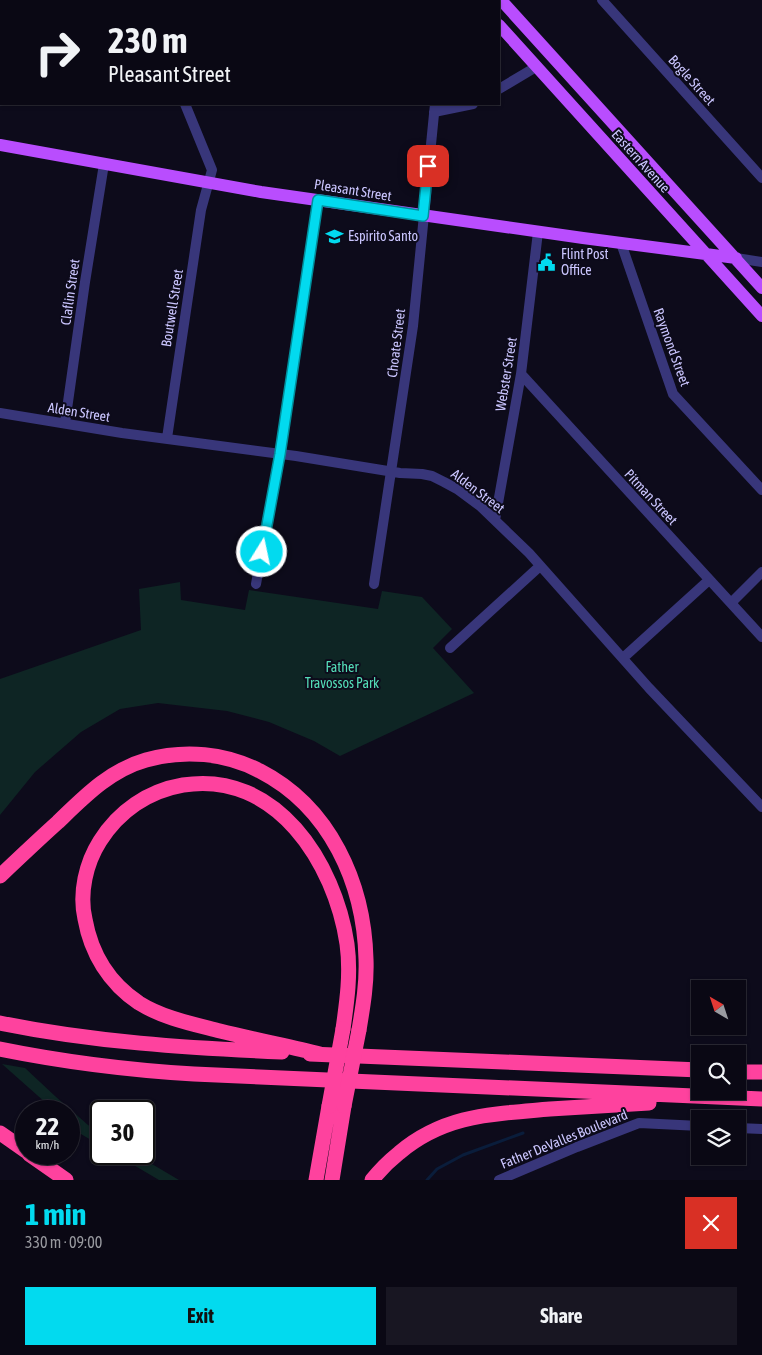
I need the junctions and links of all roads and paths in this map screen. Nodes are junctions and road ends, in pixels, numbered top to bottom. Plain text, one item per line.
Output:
1 (501, 0) edge
2 (602, 0) edge
3 (500, 26) edge
4 (536, 67) junction
5 (500, 88) edge
6 (185, 105) edge
7 (464, 105) edge
8 (435, 108) edge
9 (0, 145) edge
10 (104, 164) junction
11 (762, 178) edge
12 (209, 183) junction
13 (318, 200) junction
14 (423, 216) junction
15 (538, 232) junction
16 (621, 243) junction
17 (706, 255) junction
18 (736, 258) junction
19 (762, 262) edge
20 (762, 288) edge
21 (762, 316) edge
22 (521, 374) junction
23 (0, 412) edge
24 (65, 423) junction
25 (167, 438) junction
26 (280, 454) junction
27 (392, 471) junction
28 (762, 490) edge
29 (495, 520) junction
30 (540, 566) junction
31 (762, 572) edge
32 (709, 580) junction
33 (256, 584) dead end
34 (374, 584) dead end
35 (731, 603) junction
36 (762, 637) edge
37 (450, 648) dead end
38 (622, 658) junction
39 (762, 807) edge
40 (0, 876) edge
41 (0, 1023) edge
42 (3, 1050) edge
43 (320, 1054) junction
44 (691, 1070) edge
45 (746, 1072) edge
46 (762, 1072) edge
47 (691, 1096) edge
48 (746, 1098) edge
49 (762, 1098) edge
50 (699, 1100) edge
51 (691, 1126) edge
52 (746, 1129) edge
53 (762, 1130) edge
54 (0, 1133) edge
55 (15, 1144) edge
56 (45, 1165) edge
57 (66, 1180) edge
58 (316, 1180) edge
59 (332, 1180) edge
60 (372, 1180) edge
61 (499, 1180) edge

1 - 18 main road, Eastern Avenue
2 - 11 street, Bogle Street
3 - 4 main road, Eastern Avenue
4 - 5 street
4 - 17 main road, Eastern Avenue
6 - 12 street, Boutwell Street
7 - 8 street
8 - 14 street, Choate Street
9 - 10 main road, Pleasant Street
10 - 12 main road, Pleasant Street
10 - 24 street, Claflin Street
12 - 13 main road, Pleasant Street
12 - 25 street, Boutwell Street
13 - 14 main road, Pleasant Street
13 - 26 street
14 - 15 main road, Pleasant Street
14 - 27 street, Choate Street
15 - 16 main road, Pleasant Street
15 - 22 street, Webster Street
16 - 17 main road, Pleasant Street
16 - 28 street, Raymond Street
17 - 18 main road, Pleasant Street
17 - 21 main road, Eastern Avenue
18 - 19 street, Pleasant Street
18 - 20 main road, Eastern Avenue
22 - 29 street, Webster Street
22 - 32 street, Pitman Street
23 - 24 street, Alden Street
24 - 25 street, Alden Street
25 - 26 street, Alden Street
26 - 27 street, Alden Street
26 - 33 street
27 - 29 street, Alden Street
27 - 34 street, Choate Street
29 - 30 street, Alden Street
30 - 37 street
30 - 38 street, Alden Street
31 - 35 street
32 - 35 street, Pitman Street
32 - 38 street
35 - 36 street, Pitman Street
38 - 39 street, Alden Street
40 - 59 highway, bridge
41 - 43 highway
42 - 47 highway
43 - 44 highway
43 - 58 highway, bridge
45 - 46 highway
48 - 49 highway
50 - 60 highway
51 - 61 street, Father DeValles Boulevard
52 - 53 street
54 - 55 highway
56 - 57 highway

